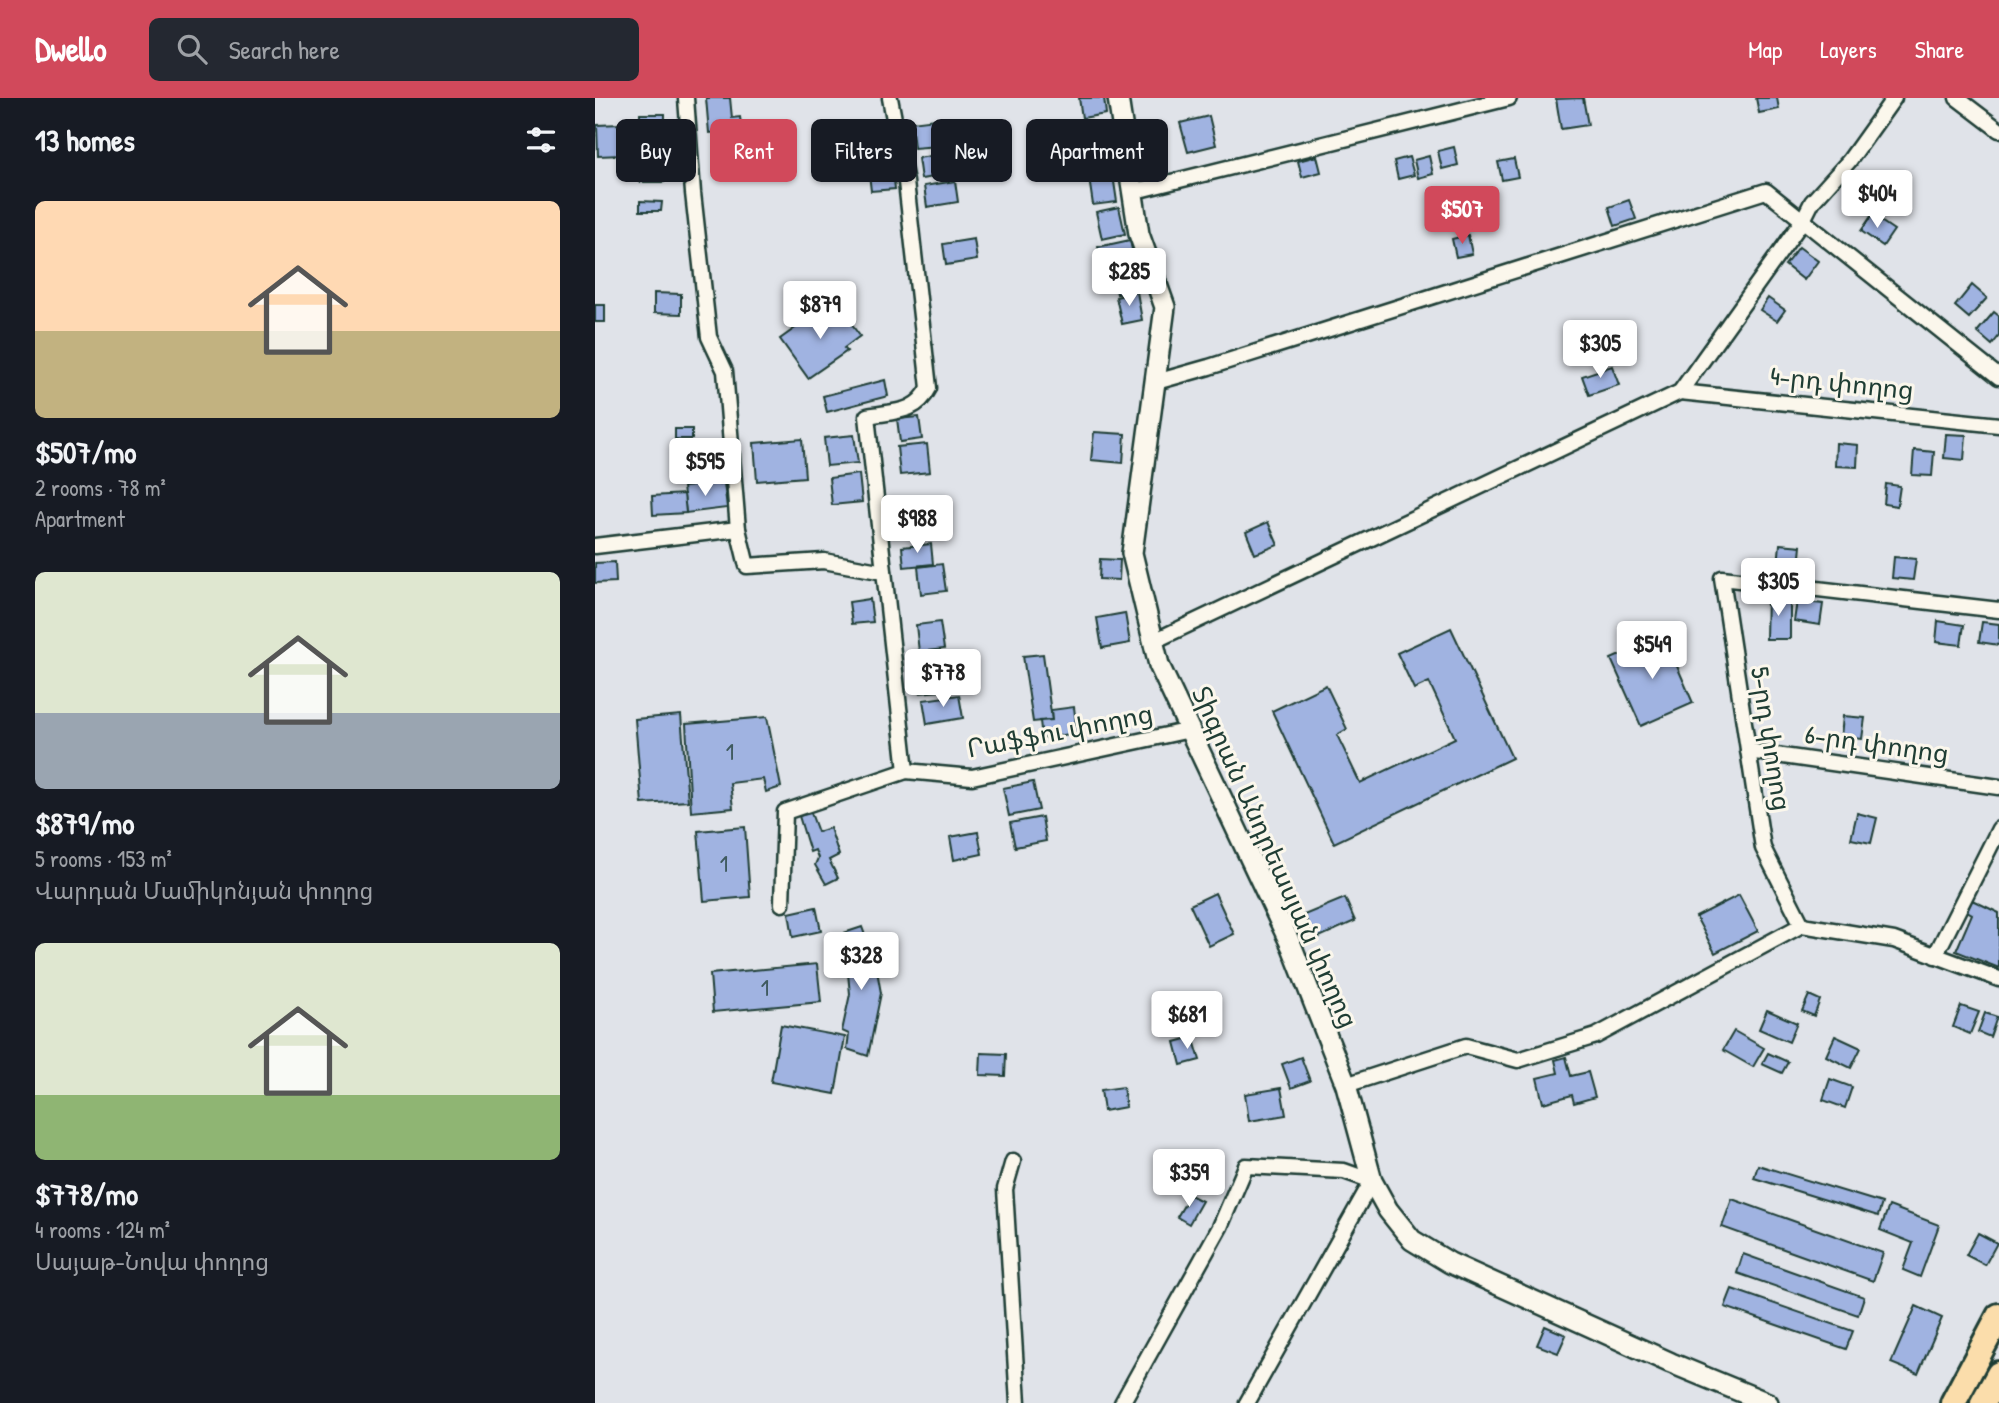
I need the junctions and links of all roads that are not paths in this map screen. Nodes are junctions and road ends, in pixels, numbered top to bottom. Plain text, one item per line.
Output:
1 (686, 98) edge
2 (890, 98) edge
3 (1118, 98) edge
4 (1509, 98) edge
5 (1894, 98) edge
6 (1957, 98) edge
7 (1999, 130) edge
8 (1131, 192) junction
9 (1803, 220) junction
10 (1999, 377) edge
11 (1156, 382) junction
12 (1679, 392) junction
13 (1999, 425) edge
14 (738, 528) junction
15 (595, 546) edge
16 (884, 572) junction
17 (1999, 610) edge
18 (1154, 641) junction
19 (1190, 730) junction
20 (1748, 751) junction
21 (906, 771) junction
22 (1999, 787) edge
23 (1999, 830) edge
24 (782, 904) dead end
25 (1802, 925) junction
26 (1935, 956) junction
27 (1999, 979) edge
28 (1346, 1085) junction
29 (1013, 1161) dead end
30 (1373, 1181) junction
31 (1997, 1323) edge
32 (1999, 1374) edge
33 (1018, 1403) edge
34 (1122, 1403) edge
35 (1248, 1403) edge
36 (1768, 1403) edge
37 (1953, 1403) edge
38 (1983, 1403) edge

1 - 14 street
2 - 16 street
3 - 8 main road, Տիգրան Անդրեասյան փողոց
4 - 8 street
5 - 9 street
6 - 7 street
8 - 11 main road, Տիգրան Անդրեասյան փողոց
9 - 10 street
9 - 11 street
9 - 12 street
11 - 18 main road, Տիգրան Անդրեասյան փողոց
12 - 13 street, 4-րդ փողոց
12 - 18 street
14 - 15 street
14 - 16 street
16 - 21 street
17 - 20 street, 5-րդ փողոց
18 - 19 main road, Տիգրան Անդրեասյան փողոց
19 - 21 street, Րաֆֆու փողոց
19 - 28 main road, Տիգրան Անդրեասյան փողոց
20 - 22 street, 6-րդ փողոց
20 - 25 street, 5-րդ փողոց
21 - 24 street, Րաֆֆու փողոց
23 - 26 street
25 - 26 street
25 - 28 street
26 - 27 street
28 - 30 main road, Տիգրան Անդրեասյան փողոց
29 - 33 street
30 - 34 street
30 - 35 street
30 - 36 main road, Տիգրան Անդրեասյան փողոց
31 - 37 highway
32 - 38 highway

